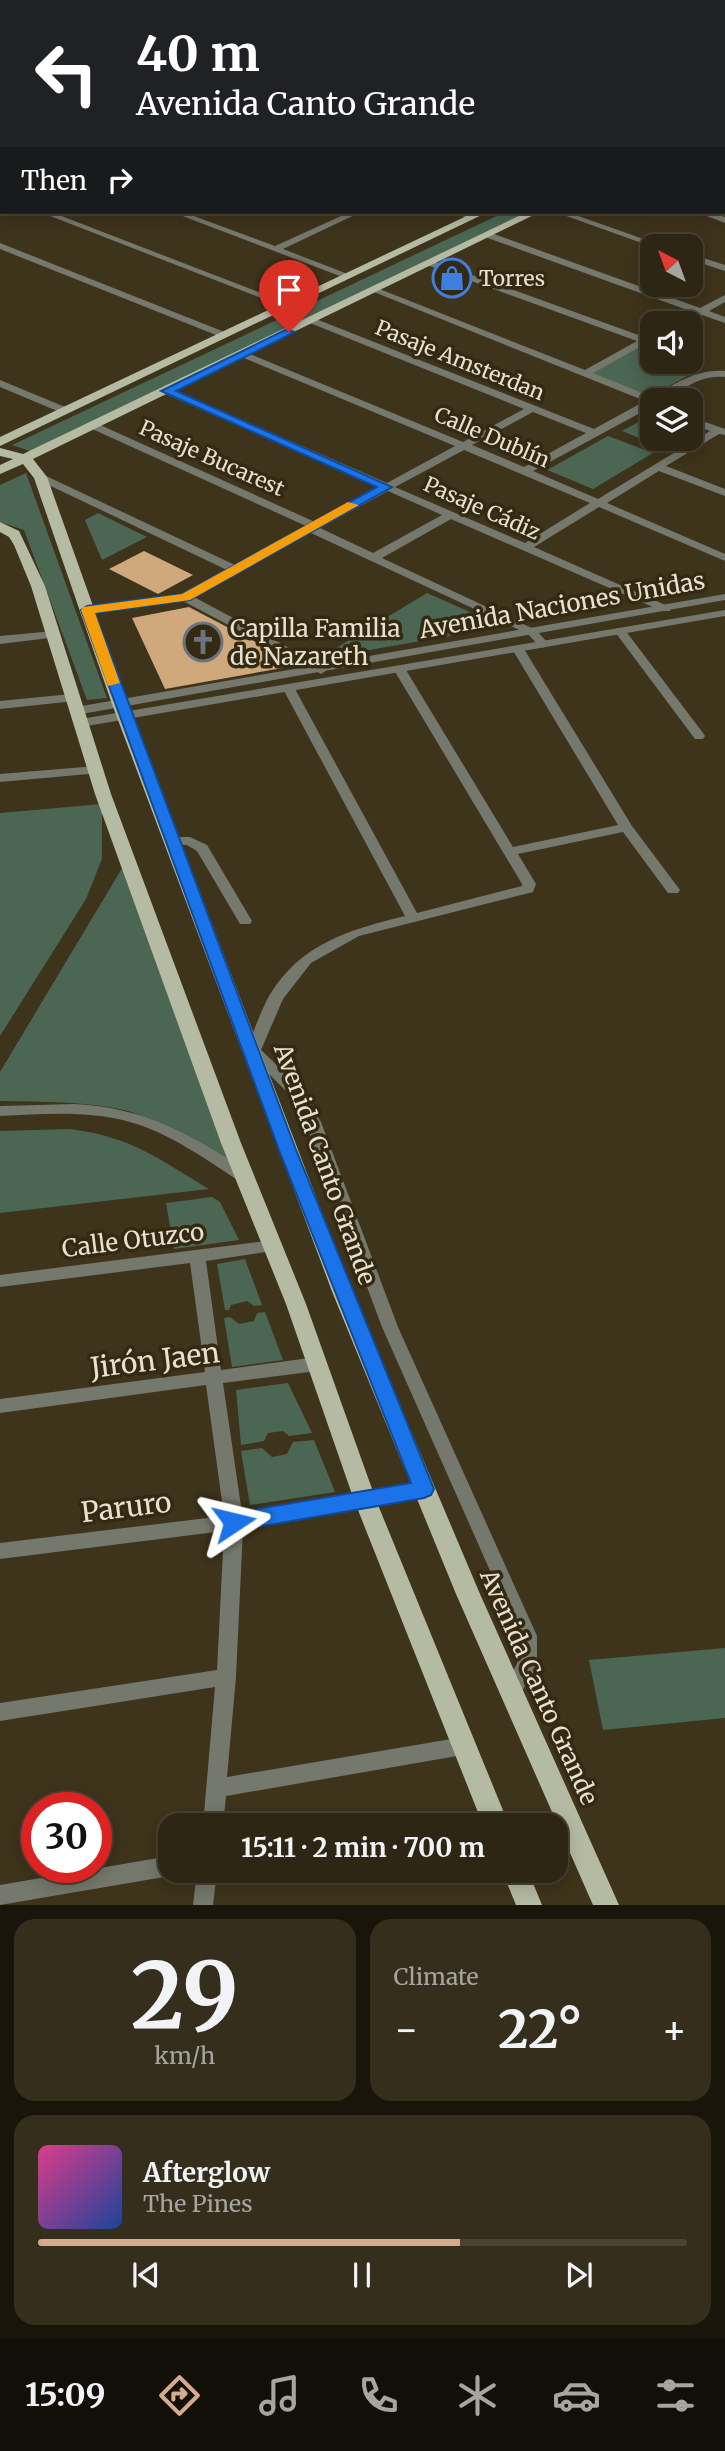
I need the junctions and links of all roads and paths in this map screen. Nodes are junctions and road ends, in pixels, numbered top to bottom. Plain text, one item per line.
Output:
1 (49, 214) edge
2 (182, 214) edge
3 (353, 214) edge
4 (477, 214) edge
5 (532, 214) edge
6 (565, 214) edge
7 (706, 214) edge
8 (725, 220) edge
9 (488, 235) junction
10 (640, 240) edge
11 (0, 246) edge
12 (276, 249) junction
13 (704, 261) edge
14 (430, 262) junction
15 (725, 268) edge
16 (348, 276) junction
17 (373, 290) junction
18 (725, 298) edge
19 (287, 305) junction
20 (698, 311) edge
21 (703, 311) edge
22 (703, 313) edge
23 (725, 320) edge
24 (313, 321) junction
25 (224, 335) junction
26 (640, 336) edge
27 (640, 344) edge
28 (242, 354) junction
29 (586, 373) junction
30 (725, 374) edge
31 (0, 383) edge
32 (676, 388) edge
33 (167, 391) junction
34 (640, 396) edge
35 (640, 408) edge
36 (531, 409) junction
37 (66, 411) junction
38 (703, 425) edge
39 (94, 426) junction
40 (721, 432) edge
41 (594, 433) junction
42 (0, 442) edge
43 (463, 446) junction
44 (0, 452) edge
45 (25, 458) junction
46 (658, 467) junction
47 (0, 470) edge
48 (524, 471) junction
49 (40, 477) junction
50 (386, 487) junction
51 (725, 493) edge
52 (595, 504) junction
53 (451, 515) junction
54 (0, 527) edge
55 (312, 527) junction
56 (525, 548) junction
57 (375, 557) junction
58 (725, 558) edge
59 (236, 570) junction
60 (185, 597) junction
61 (725, 597) edge
62 (666, 609) junction
63 (87, 610) junction
64 (725, 613) edge
65 (532, 632) junction
66 (621, 632) junction
67 (54, 635) junction
68 (0, 640) edge
69 (543, 644) junction
70 (518, 649) junction
71 (321, 670) junction
72 (400, 670) junction
73 (289, 690) junction
74 (0, 705) edge
75 (123, 710) junction
76 (76, 711) junction
77 (699, 736) dead end
78 (96, 770) junction
79 (0, 778) edge
80 (626, 827) junction
81 (173, 841) junction
82 (510, 852) junction
83 (673, 890) dead end
84 (413, 918) junction
85 (245, 921) dead end
86 (253, 1051) junction
87 (0, 1111) edge
88 (247, 1178) junction
89 (272, 1246) junction
90 (197, 1257) junction
91 (0, 1281) edge
92 (317, 1364) junction
93 (214, 1380) junction
94 (0, 1406) edge
95 (424, 1489) junction
96 (365, 1500) junction
97 (234, 1522) junction
98 (0, 1552) edge
99 (226, 1677) junction
100 (511, 1692) junction
101 (0, 1712) edge
102 (463, 1745) junction
103 (218, 1788) junction
104 (215, 1813) edge
105 (491, 1813) edge
106 (158, 1868) edge
107 (206, 1883) edge
108 (520, 1883) edge
109 (0, 1895) edge
110 (203, 1905) edge
111 (529, 1905) edge
112 (606, 1905) edge

1 - 19 street
2 - 12 street
3 - 12 street
4 - 16 main road
5 - 9 main road
6 - 10 street
7 - 8 street
9 - 14 main road
9 - 20 street
11 - 25 street
12 - 16 street
13 - 15 street
14 - 17 main road
14 - 26 street
16 - 19 main road
17 - 24 main road
17 - 29 street
18 - 21 street
19 - 25 main road
22 - 23 street
24 - 28 main road
24 - 36 street, Pasaje Amsterdan
25 - 37 main road
27 - 29 street
28 - 33 main road
28 - 43 street, Calle Dublín
29 - 34 street
30 - 32 street
31 - 37 street
33 - 39 main road
33 - 50 street, Pasaje Cádiz
35 - 41 street
36 - 41 street, Pasaje Amsterdan
36 - 43 street
37 - 42 main road
38 - 40 street
39 - 45 main road
39 - 55 street, Pasaje Bucarest
40 - 46 street
41 - 48 street
43 - 48 street, Calle Dublín
43 - 50 street
44 - 45 main road
45 - 47 main road
45 - 49 main road, Avenida Canto Grande
46 - 51 street
46 - 52 street
48 - 52 street, Calle Dublín
49 - 59 street
49 - 63 main road, Avenida Canto Grande
50 - 53 street, Pasaje Cádiz
50 - 55 street
52 - 56 street
52 - 58 street, Calle Dublín
53 - 56 street, Pasaje Cádiz
53 - 57 street
54 - 67 main road
55 - 57 street, Pasaje Bucarest
55 - 59 street
56 - 62 street, Pasaje Cádiz
57 - 65 street, Pasaje Bucarest
59 - 60 street
60 - 63 street
60 - 71 street
61 - 62 street, Avenida Naciones Unidas
62 - 65 street, Avenida Naciones Unidas
63 - 75 main road, Avenida Canto Grande
64 - 66 street, Avenida Naciones Unidas
65 - 69 street
65 - 71 street, Avenida Naciones Unidas
66 - 69 street, Avenida Naciones Unidas
66 - 77 street
67 - 68 street
67 - 76 main road
69 - 70 street, Avenida Naciones Unidas
70 - 72 street, Avenida Naciones Unidas
70 - 80 street
71 - 75 street, Avenida Naciones Unidas
72 - 73 street, Avenida Naciones Unidas
72 - 82 street
73 - 75 street, Avenida Naciones Unidas
73 - 84 street
74 - 76 street, Avenida Naciones Unidas
75 - 76 street, Avenida Naciones Unidas
75 - 81 main road, Avenida Canto Grande
76 - 78 main road
78 - 79 street
78 - 88 main road
80 - 82 street
80 - 83 street
81 - 85 street
81 - 86 main road, Avenida Canto Grande
82 - 84 street
84 - 86 street
86 - 95 main road, Avenida Canto Grande
86 - 100 street
87 - 88 street
88 - 89 main road
89 - 90 street, Calle Otuzco
89 - 92 main road
90 - 91 street, Calle Otuzco
90 - 93 street
92 - 93 street, Jirón Jaen
92 - 96 main road
93 - 94 street, Jirón Jaen
93 - 97 street
95 - 96 street, Paruro
95 - 100 main road, Avenida Canto Grande
96 - 97 street, Paruro
96 - 102 main road
97 - 98 street, Paruro
97 - 99 street
99 - 101 street
99 - 103 street
100 - 112 main road, Avenida Canto Grande
102 - 103 street
102 - 105 main road
103 - 104 street
106 - 109 street
107 - 110 street
108 - 111 main road

